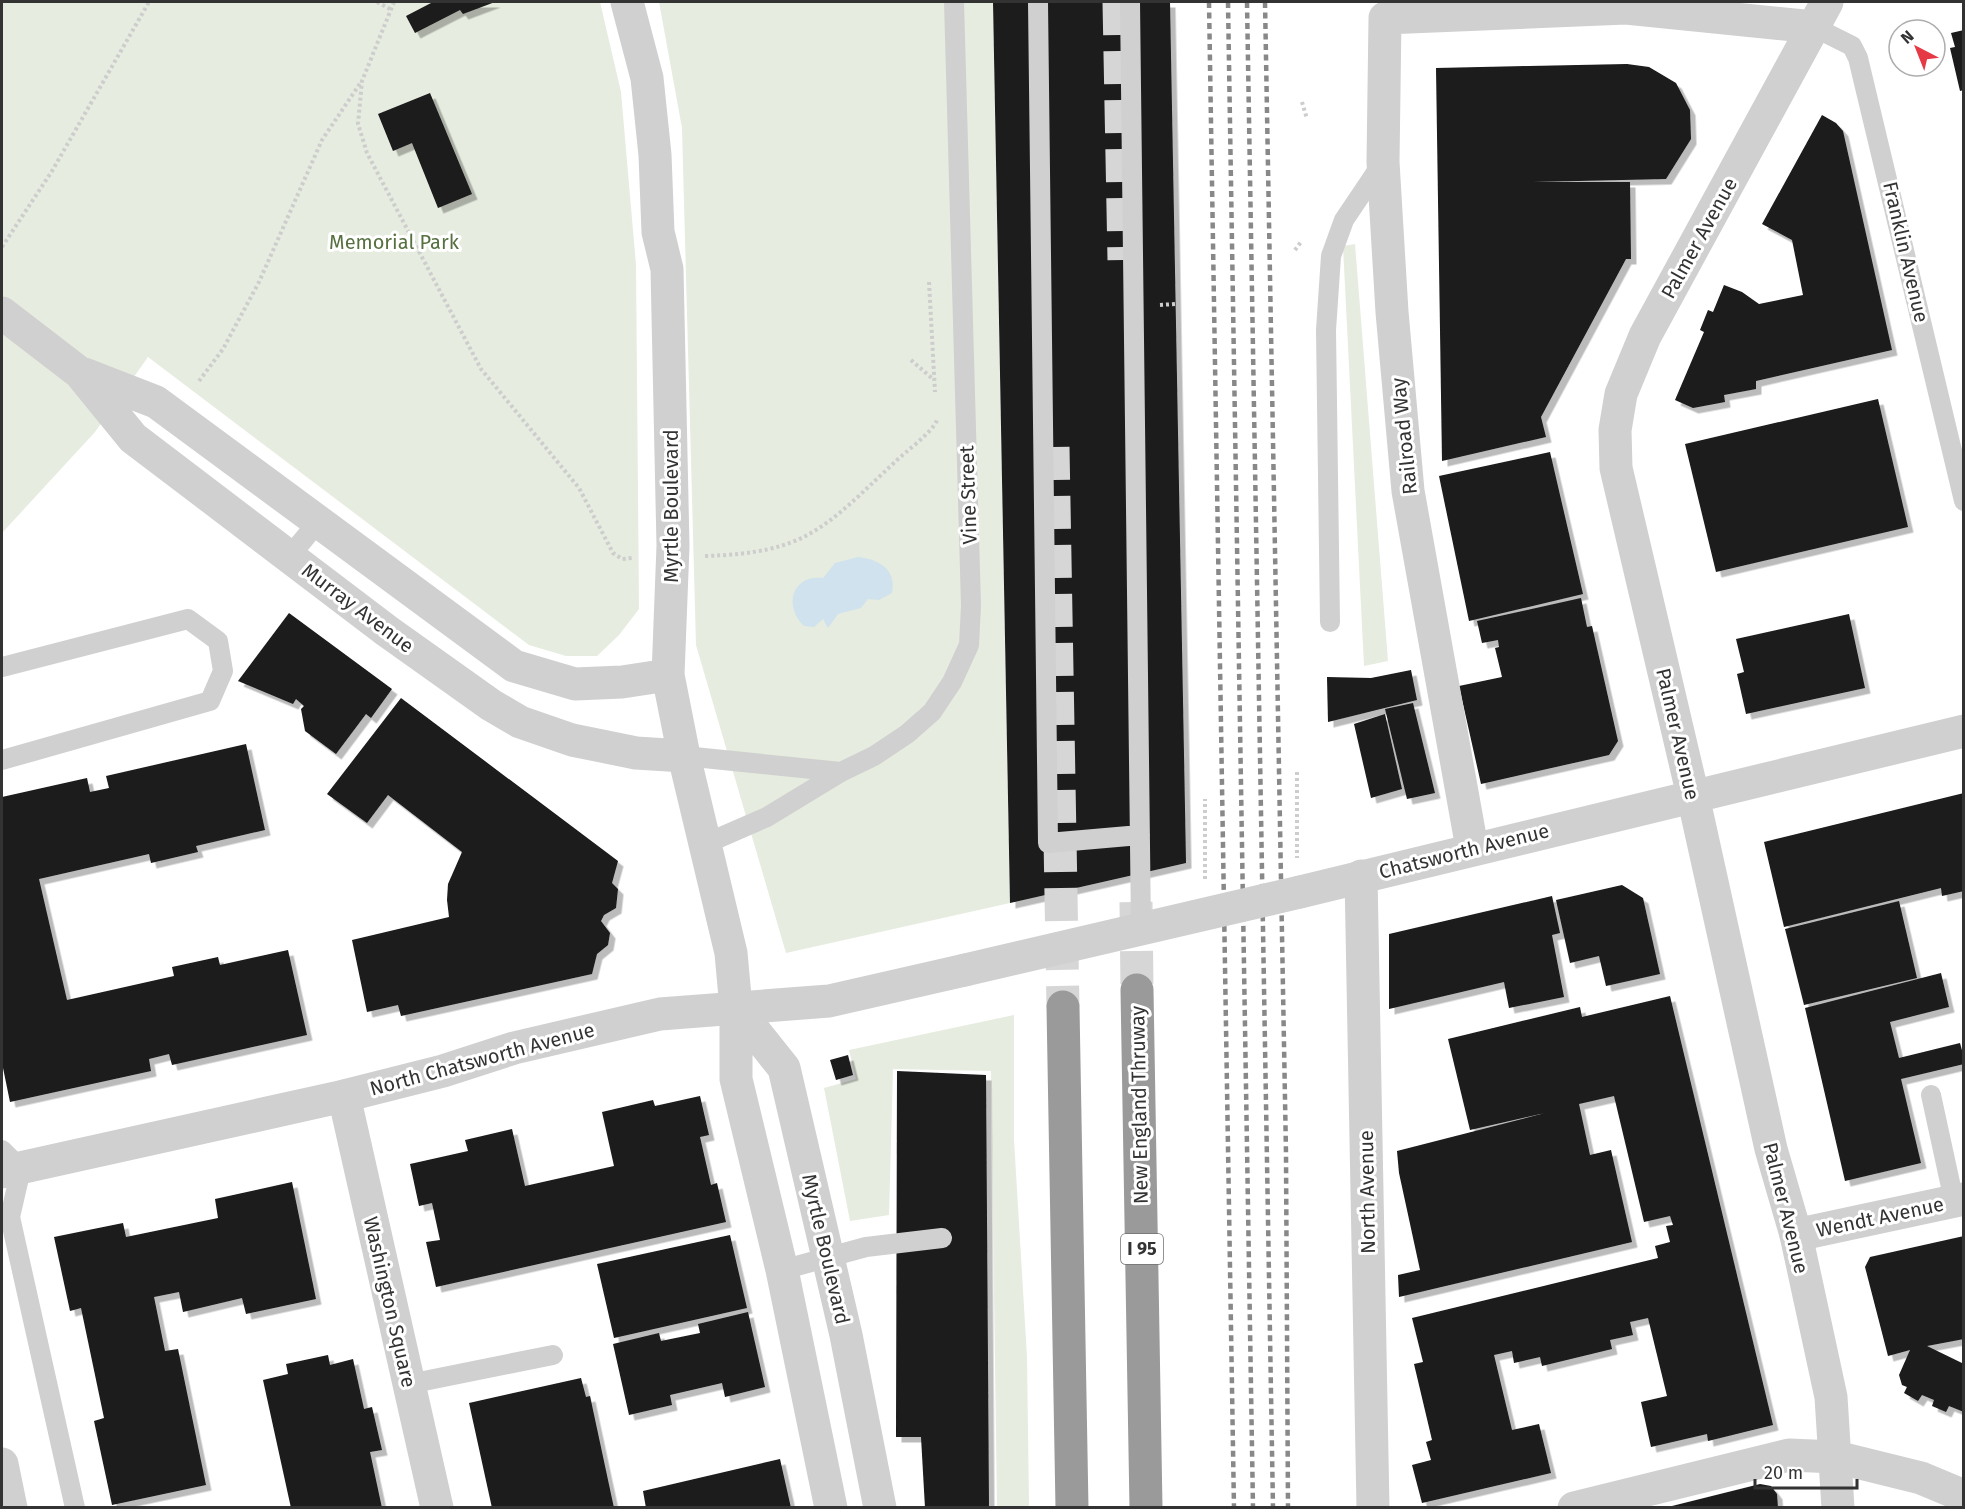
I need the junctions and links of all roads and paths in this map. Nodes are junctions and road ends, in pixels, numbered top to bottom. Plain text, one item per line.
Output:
1 (149, 2) edge
2 (377, 2) edge
3 (394, 2) edge
4 (627, 2) edge
5 (954, 2) edge
6 (1038, 2) edge
7 (1130, 2) edge
8 (1625, 5) edge
9 (390, 9) junction
10 (1820, 14) edge
11 (362, 81) junction
12 (1302, 102) dead end
13 (1307, 119) dead end
14 (1383, 162) junction
15 (1301, 242) dead end
16 (2, 247) edge
17 (1295, 250) dead end
18 (929, 282) dead end
19 (2, 313) edge
20 (911, 360) dead end
21 (80, 373) junction
22 (934, 380) junction
23 (200, 381) dead end
24 (936, 402) dead end
25 (936, 412) dead end
26 (1964, 501) edge
27 (318, 522) junction
28 (696, 556) dead end
29 (289, 557) junction
30 (632, 558) dead end
31 (1330, 622) dead end
32 (2, 667) edge
33 (668, 675) junction
34 (1964, 731) edge
35 (684, 756) junction
36 (2, 760) edge
37 (841, 772) junction
38 (1297, 772) dead end
39 (1693, 796) junction
40 (1205, 799) dead end
41 (1140, 835) junction
42 (705, 844) junction
43 (1472, 848) junction
44 (1361, 876) junction
45 (1300, 892) junction
46 (1206, 914) junction
47 (1141, 928) junction
48 (965, 970) joint
49 (1137, 990) tunnel mouth
50 (1063, 1007) tunnel mouth
51 (736, 1008) junction
52 (1931, 1095) dead end
53 (344, 1096) junction
54 (8, 1164) edge
55 (1959, 1200) edge
56 (1796, 1234) junction
57 (942, 1238) dead end
58 (828, 1256) junction
59 (782, 1270) junction
60 (553, 1355) dead end
61 (409, 1384) junction
62 (1836, 1457) junction
63 (2, 1464) edge
64 (1964, 1496) edge
65 (11, 1508) edge
66 (75, 1508) edge
67 (437, 1508) edge
68 (831, 1508) edge
69 (880, 1508) edge
70 (1072, 1508) edge
71 (1146, 1508) edge
72 (1373, 1508) edge
73 (1574, 1508) edge
74 (1838, 1508) edge

1 - 16 path
2 - 9 path
3 - 9 path
4 - 33 street, Myrtle Boulevard
5 - 37 lane, Vine Street
6 - 41 lane
7 - 41 lane
8 - 10 street
8 - 14 street, Railroad Way
9 - 11 path
10 - 26 lane, Franklin Avenue
10 - 39 street, Palmer Avenue
11 - 23 path
11 - 30 path
12 - 13 path
14 - 31 lane
14 - 43 street, Railroad Way
15 - 17 path
18 - 22 path
19 - 21 street, Murray Avenue
20 - 22 path
21 - 27 street, Murray Avenue
21 - 29 street, Murray Avenue
22 - 24 path
25 - 28 path
27 - 29 lane
27 - 33 street, Murray Avenue
29 - 35 street, Murray Avenue
32 - 36 lane
33 - 35 street, Myrtle Boulevard
34 - 39 street, Chatsworth Avenue
35 - 37 lane
35 - 42 street, Myrtle Boulevard
37 - 42 lane, Vine Street
38 - 45 path
39 - 43 street, Chatsworth Avenue
39 - 56 street, Palmer Avenue
40 - 46 path
41 - 47 lane
42 - 51 street, Myrtle Boulevard
43 - 44 street, Chatsworth Avenue
44 - 45 street, Chatsworth Avenue
44 - 72 street, North Avenue
45 - 46 street, Chatsworth Avenue, bridge
46 - 47 street, Chatsworth Avenue, bridge
47 - 48 street, Chatsworth Avenue, bridge
48 - 51 street, North Chatsworth Avenue
49 - 71 highway, New England Thruway / I 95
50 - 70 highway
51 - 53 street, North Chatsworth Avenue
51 - 58 street, Myrtle Boulevard
51 - 59 street, Myrtle Boulevard
52 - 55 lane
53 - 54 street, North Chatsworth Avenue
53 - 61 street, Washington Square
54 - 66 lane
55 - 56 street, Wendt Avenue
56 - 62 street, Palmer Avenue
57 - 58 lane
58 - 59 lane
58 - 69 street, Myrtle Boulevard
59 - 68 street, Myrtle Boulevard
60 - 61 lane
61 - 67 street, Washington Square
62 - 64 street
62 - 73 street
62 - 74 street, Palmer Avenue
63 - 65 street

